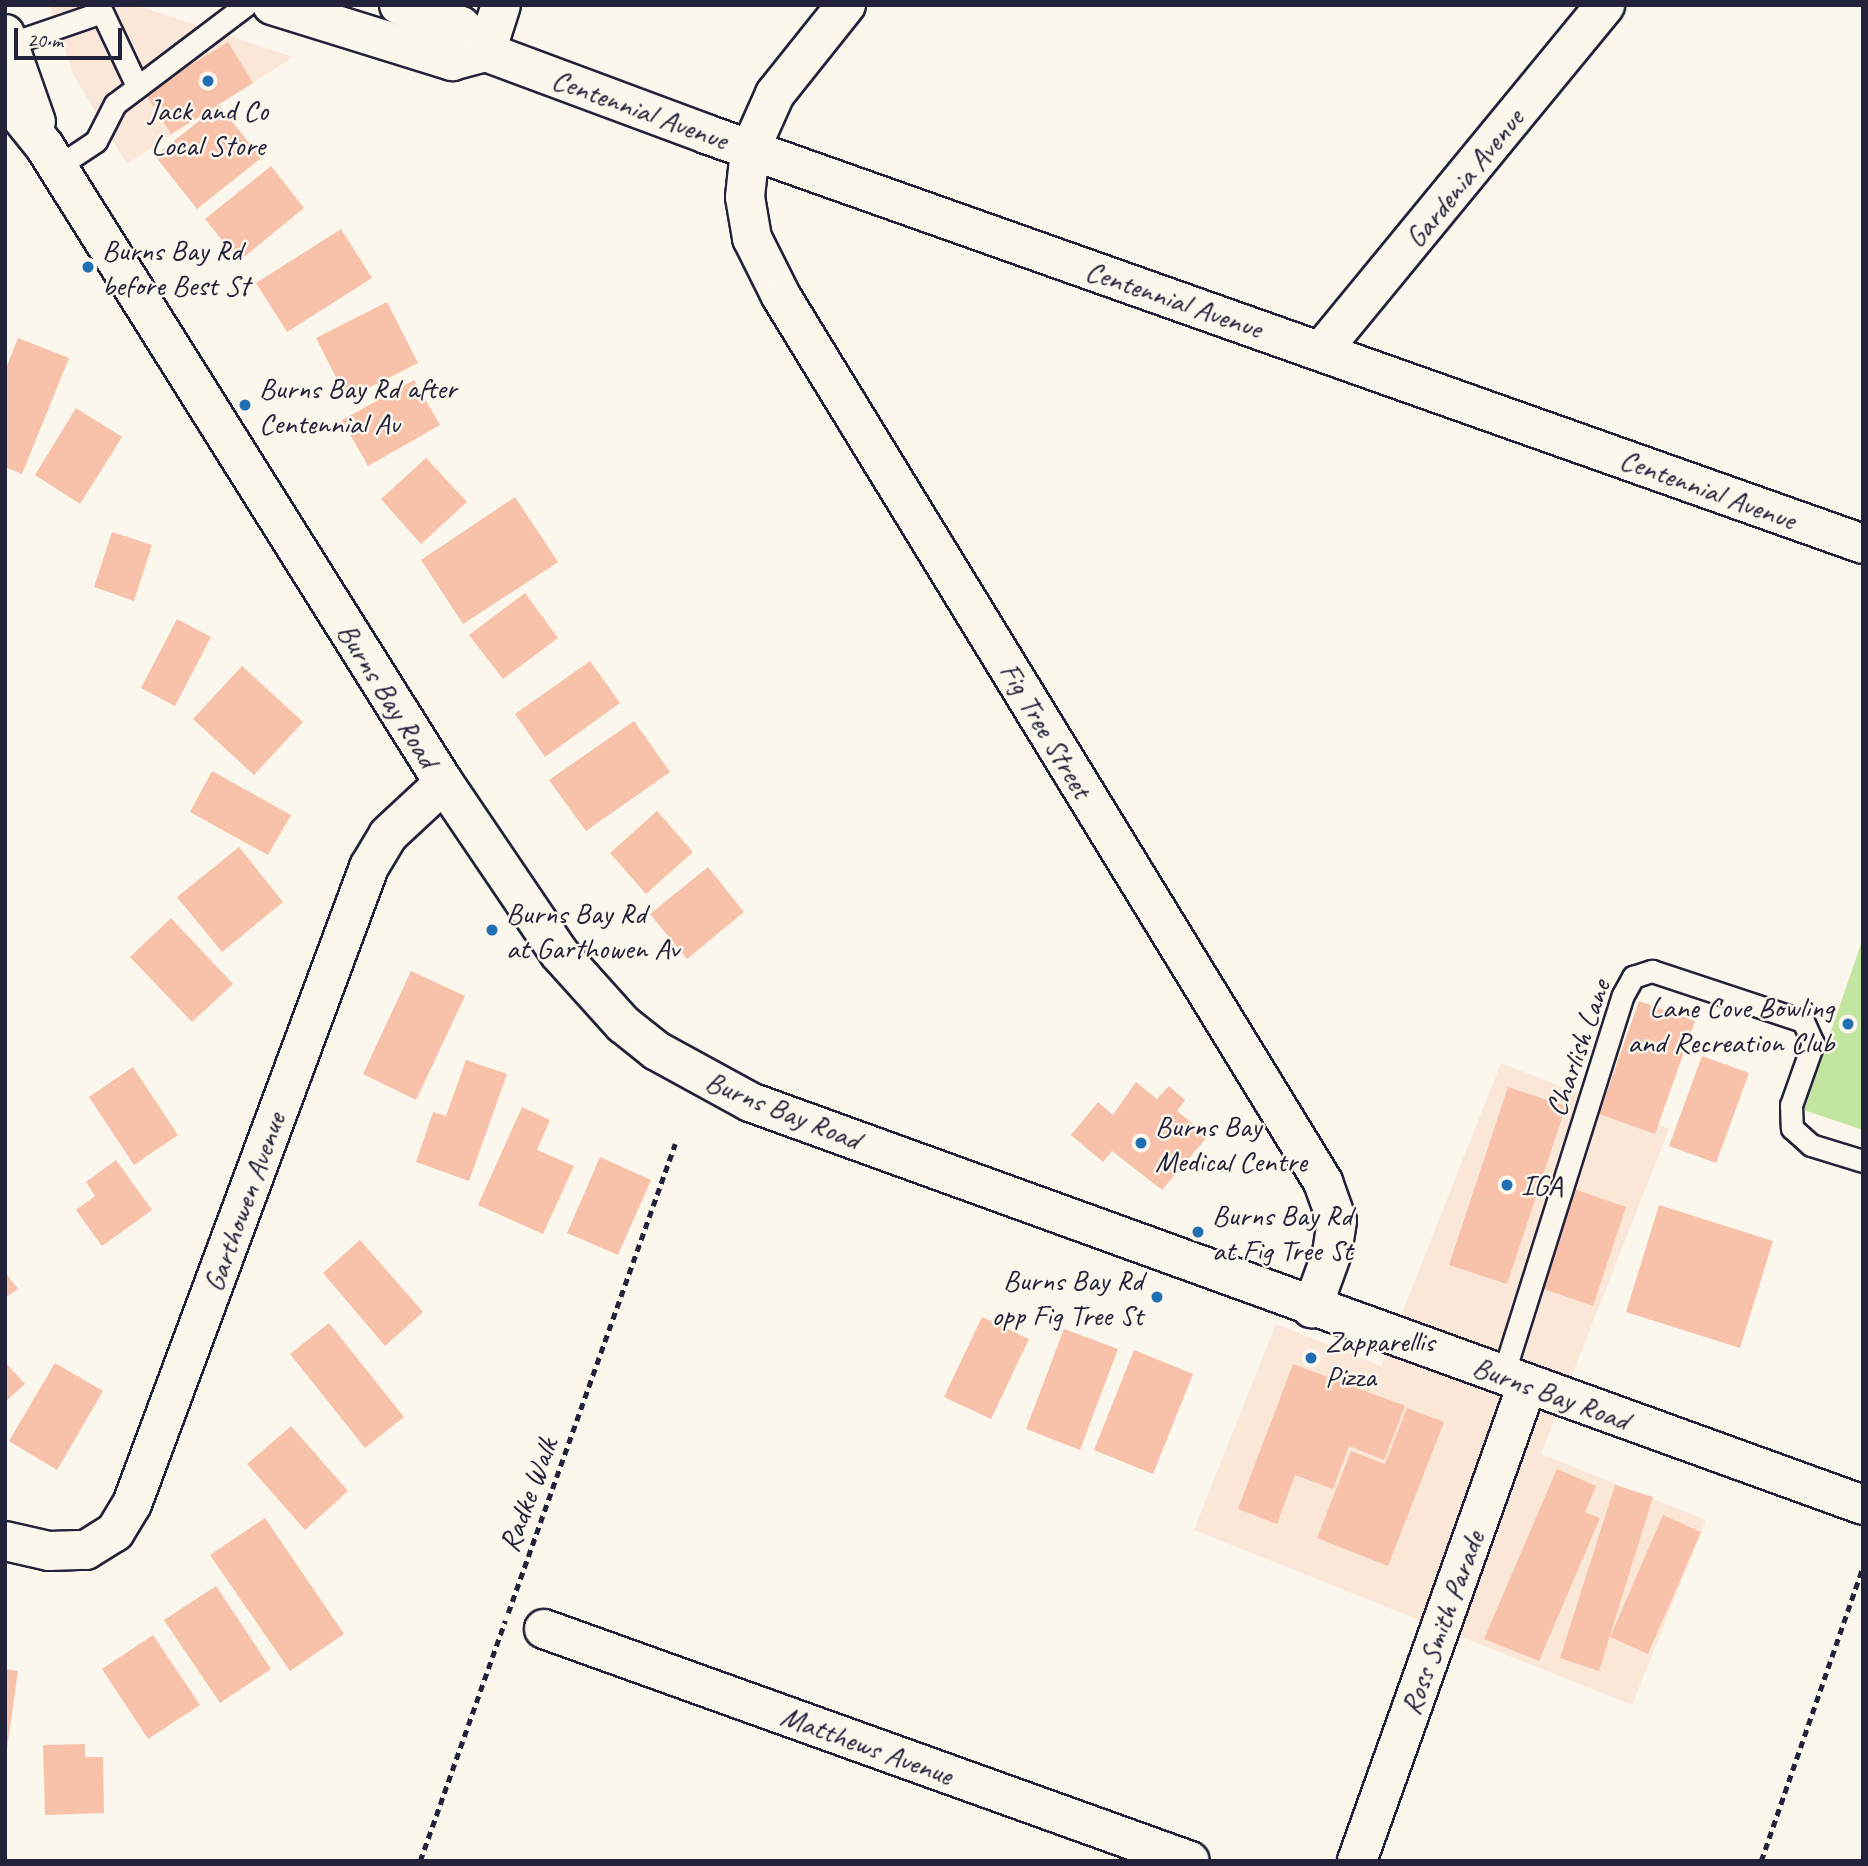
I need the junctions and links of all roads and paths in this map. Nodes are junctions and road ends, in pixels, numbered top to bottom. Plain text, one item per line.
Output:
1 (246, 5) edge
2 (272, 5) edge
3 (400, 5) edge
4 (501, 5) edge
5 (846, 5) edge
6 (1605, 5) edge
7 (104, 9) edge
8 (7, 39) edge
9 (486, 52) junction
10 (136, 86) junction
11 (5, 97) edge
12 (750, 150) junction
13 (51, 157) junction
14 (1322, 351) junction
15 (1863, 544) edge
16 (444, 783) junction
17 (675, 1144) dead end
18 (1863, 1161) edge
19 (1312, 1308) junction
20 (1515, 1380) junction
21 (1863, 1505) edge
22 (5, 1541) edge
23 (1863, 1567) edge
24 (544, 1629) dead end
25 (420, 1861) edge
26 (1190, 1861) edge
27 (1357, 1861) edge
28 (1761, 1861) edge

1 - 10 lane
2 - 9 street
3 - 9 street, Centennial Avenue
4 - 9 street
5 - 12 street, Fig Tree Street
6 - 14 street, Gardenia Avenue
7 - 8 lane
7 - 10 lane
8 - 13 street, Burns Bay Road
9 - 12 street, Centennial Avenue
10 - 13 lane
11 - 13 street, Burns Bay Road
12 - 14 street, Centennial Avenue
12 - 19 street, Fig Tree Street
13 - 16 street, Burns Bay Road
14 - 15 street, Centennial Avenue
16 - 19 street, Burns Bay Road
16 - 22 street, Garthowen Avenue
17 - 25 path, Radke Walk
18 - 20 lane, Charlish Lane
19 - 20 street, Burns Bay Road
20 - 21 street, Burns Bay Road
20 - 27 street, Ross Smith Parade
23 - 28 path
24 - 26 street, Matthews Avenue

